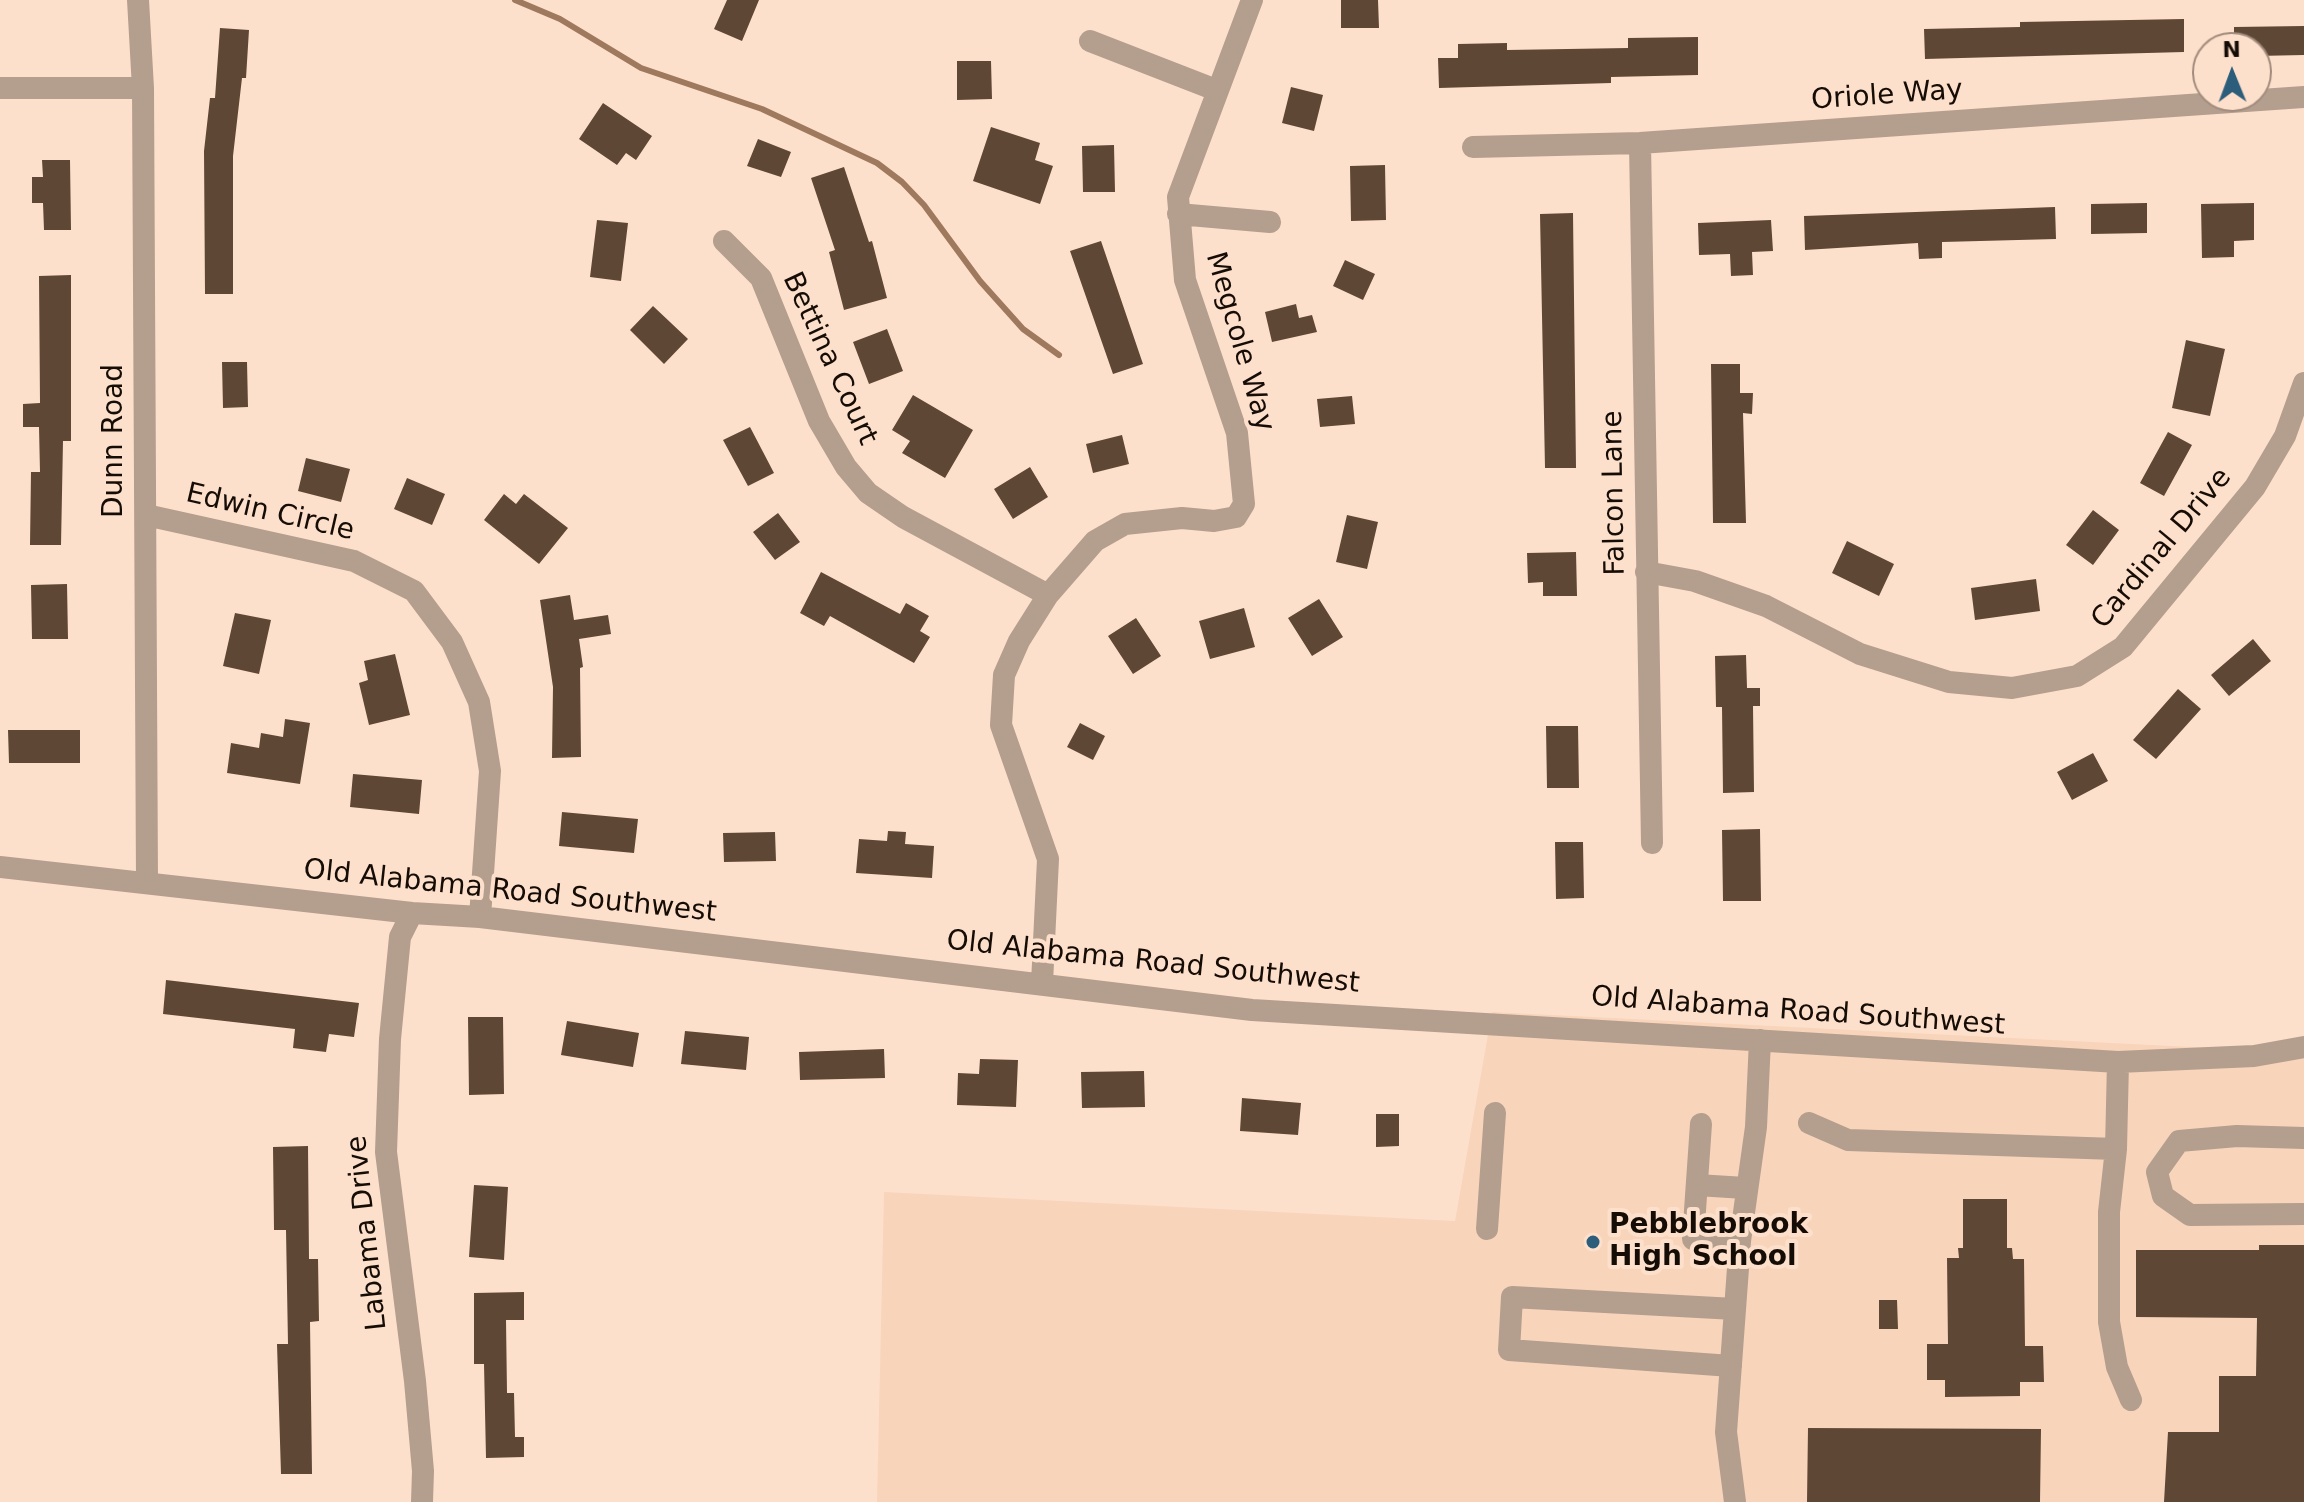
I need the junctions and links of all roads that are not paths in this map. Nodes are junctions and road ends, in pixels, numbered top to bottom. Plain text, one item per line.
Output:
1 (138, 0) edge
2 (1252, 0) edge
3 (1090, 41) dead end
4 (0, 88) edge
5 (143, 88) junction
6 (1216, 90) junction
7 (2304, 97) edge
8 (1640, 143) junction
9 (1473, 147) dead end
10 (1178, 214) junction
11 (1270, 222) dead end
12 (724, 241) dead end
13 (2304, 383) edge
14 (146, 515) junction
15 (1646, 572) junction
16 (1048, 595) junction
17 (1652, 843) dead end
18 (0, 867) edge
19 (147, 882) junction
20 (412, 913) junction
21 (480, 917) junction
22 (1042, 983) junction
23 (1760, 1040) junction
24 (2304, 1047) edge
25 (2118, 1062) junction
26 (1495, 1113) dead end
27 (1809, 1123) dead end
28 (1701, 1124) dead end
29 (2304, 1138) edge
30 (2116, 1149) junction
31 (1697, 1185) junction
32 (1745, 1188) junction
33 (2304, 1214) edge
34 (1487, 1229) dead end
35 (1740, 1241) junction
36 (1735, 1309) junction
37 (1731, 1366) junction
38 (2131, 1400) dead end
39 (422, 1502) edge
40 (1735, 1502) edge

1 - 5 street, Dunn Road
2 - 6 street, Megcole Way
3 - 6 street
4 - 5 street
5 - 14 street, Dunn Road
6 - 10 street, Megcole Way
7 - 8 street, Oriole Way
8 - 9 street, Oriole Way
8 - 15 street, Falcon Lane
10 - 11 street
10 - 16 street, Megcole Way
12 - 16 street, Bettina Court
13 - 15 street, Cardinal Drive
14 - 19 street, Dunn Road
14 - 21 street, Edwin Circle
15 - 17 street, Falcon Lane
16 - 22 street, Megcole Way
18 - 19 street, Old Alabama Road Southwest
19 - 20 street, Old Alabama Road Southwest
20 - 21 street, Old Alabama Road Southwest
20 - 39 street, Labama Drive
21 - 22 street, Old Alabama Road Southwest
22 - 23 street, Old Alabama Road Southwest
23 - 25 street, Old Alabama Road Southwest
23 - 32 street
24 - 25 street, Old Alabama Road Southwest
25 - 30 street
26 - 34 street
27 - 30 street
28 - 31 street
29 - 33 street
30 - 38 street
31 - 32 street
31 - 35 street
32 - 35 street
35 - 36 street
36 - 37 street
36 - 37 street
37 - 40 street

